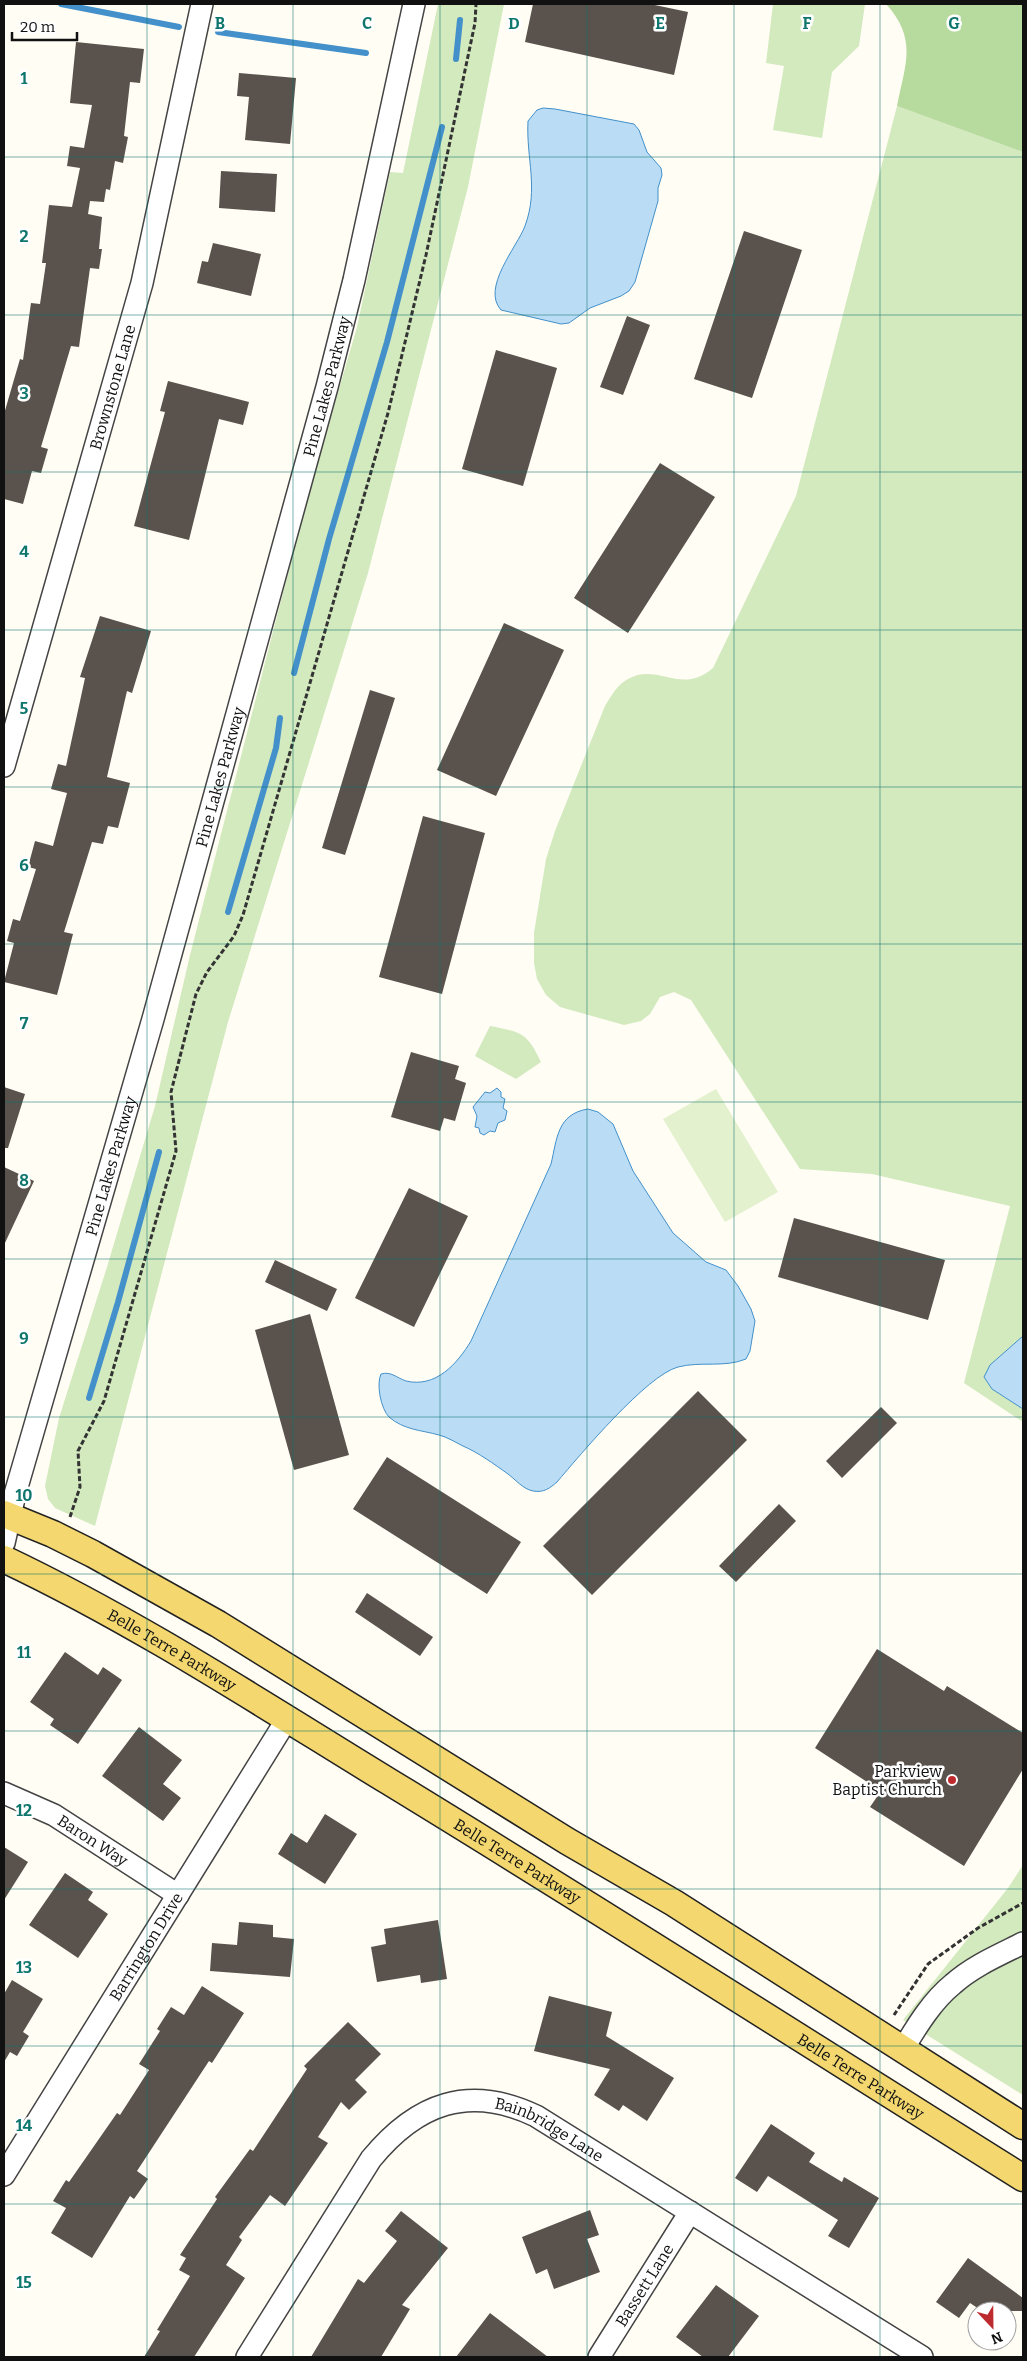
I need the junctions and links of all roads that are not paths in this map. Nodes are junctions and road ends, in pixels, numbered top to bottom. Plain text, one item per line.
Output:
1 (202, 4) edge
2 (414, 4) edge
3 (4, 766) edge
4 (7, 1515) edge
5 (4, 1542) edge
6 (4, 1559) edge
7 (287, 1719) junction
8 (4, 1793) edge
9 (178, 1894) junction
10 (1023, 1943) edge
11 (903, 2049) junction
12 (1023, 2126) edge
13 (4, 2175) edge
14 (1023, 2178) edge
15 (690, 2212) junction
16 (247, 2357) edge
17 (599, 2357) edge
18 (922, 2357) edge

1 - 3 street, Brownstone Lane
2 - 4 street, Pine Lakes Parkway
4 - 5 street, Pine Lakes Parkway
4 - 11 main road
6 - 7 main road, Belle Terre Parkway
7 - 9 street, Barrington Drive
7 - 14 main road, Belle Terre Parkway
8 - 9 street, Baron Way
9 - 13 street, Barrington Drive
10 - 11 street
11 - 12 main road
15 - 16 street, Bainbridge Lane
15 - 17 street, Bassett Lane
15 - 18 street, Bainbridge Lane

